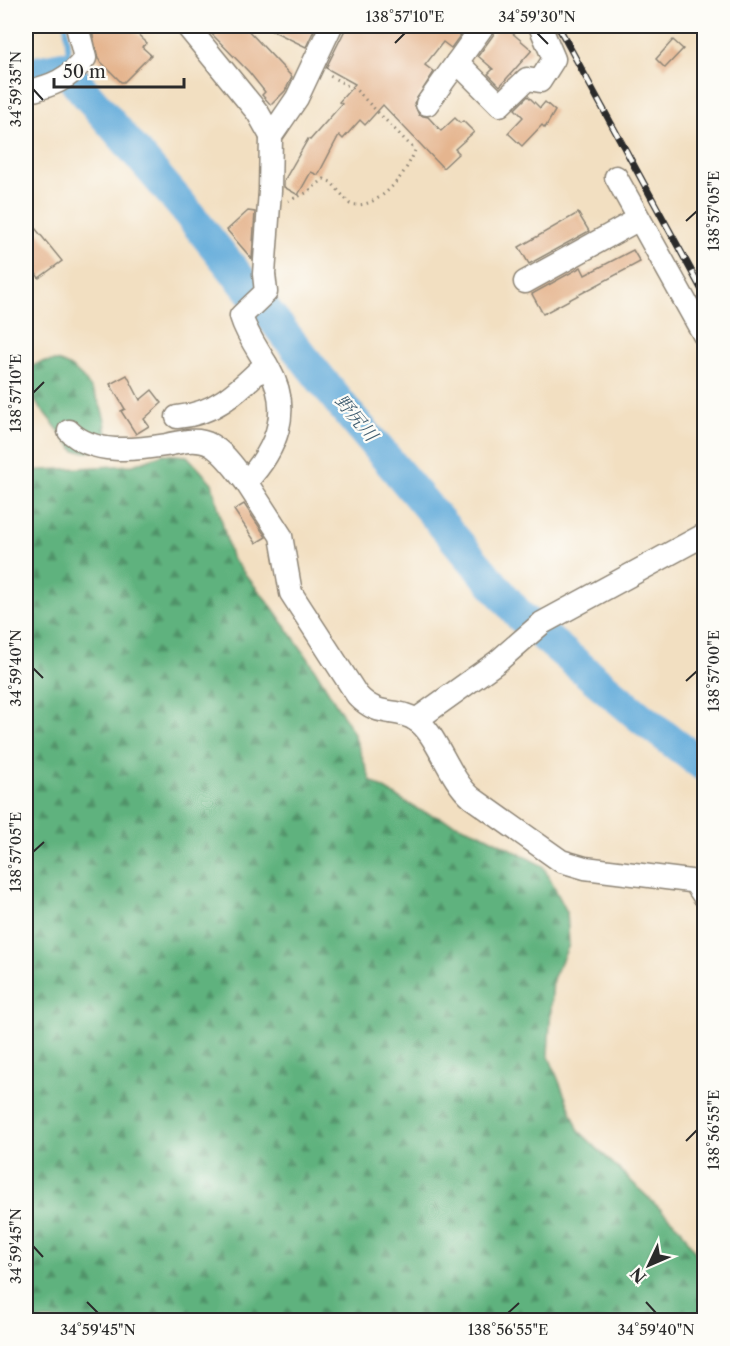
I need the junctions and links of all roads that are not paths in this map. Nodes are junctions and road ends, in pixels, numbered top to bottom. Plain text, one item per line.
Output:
1 (77, 26) edge
2 (187, 26) edge
3 (331, 26) edge
4 (483, 26) edge
5 (540, 26) edge
6 (457, 62) junction
7 (26, 92) edge
8 (427, 104) dead end
9 (271, 136) junction
10 (616, 177) dead end
11 (639, 219) junction
12 (525, 282) dead end
13 (705, 335) edge
14 (266, 364) junction
15 (177, 417) dead end
16 (69, 431) dead end
17 (246, 482) junction
18 (705, 536) edge
19 (416, 720) junction
20 (705, 896) edge

1 - 7 street
2 - 9 street
3 - 9 street
4 - 6 street
5 - 6 street
6 - 8 street
9 - 14 street
10 - 11 street
11 - 12 street
11 - 13 street
14 - 15 street
14 - 17 street
16 - 17 street
17 - 19 street
18 - 19 street
19 - 20 street

